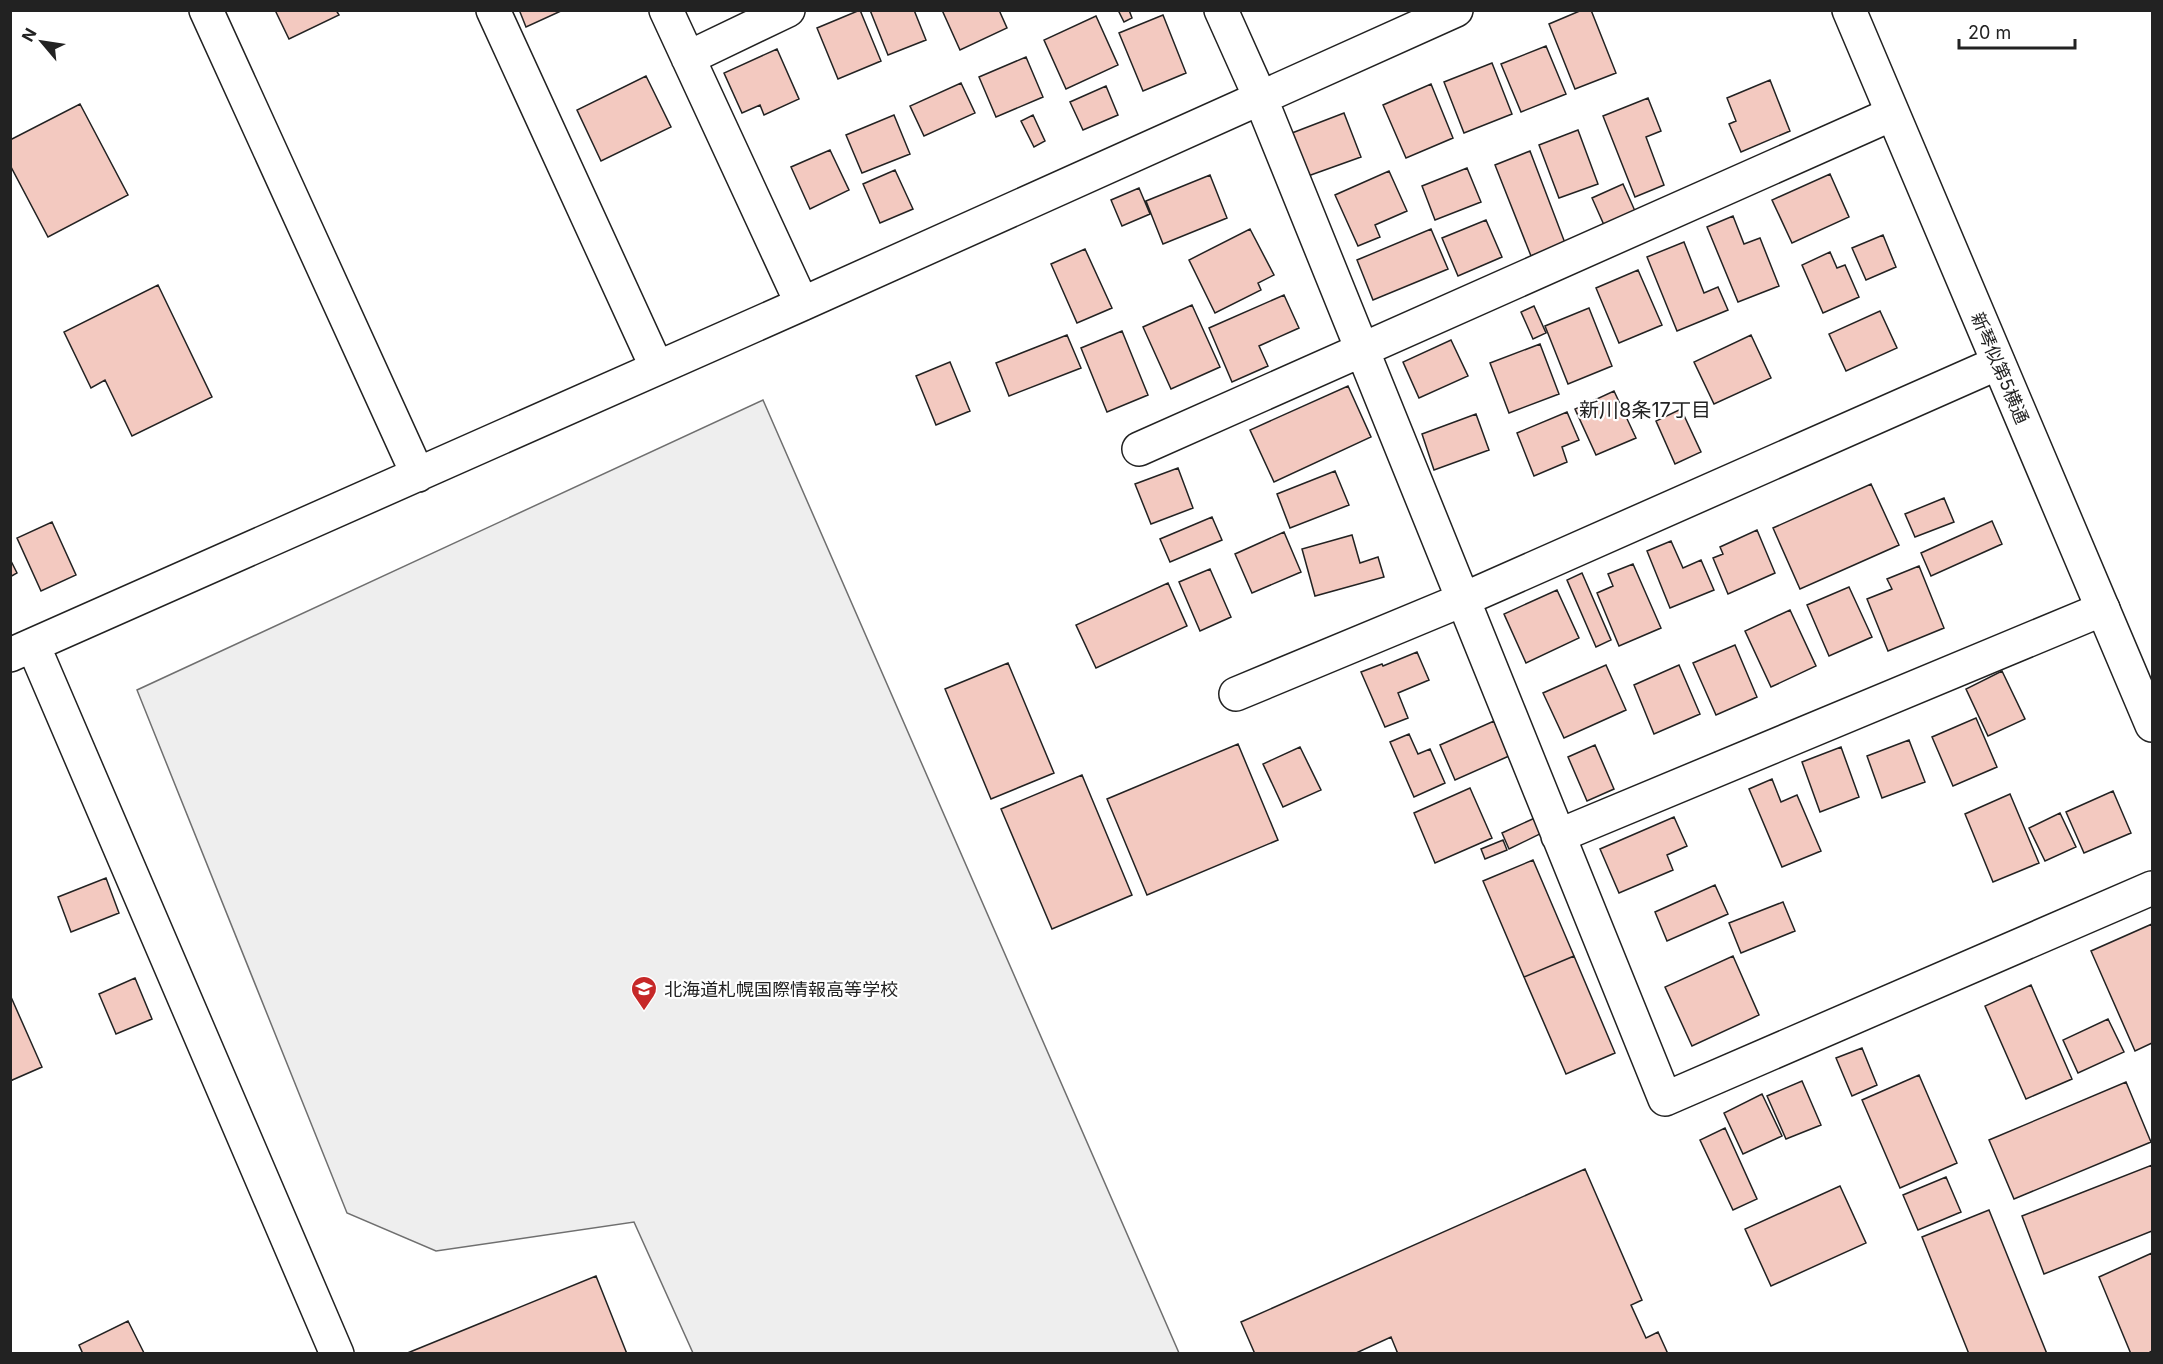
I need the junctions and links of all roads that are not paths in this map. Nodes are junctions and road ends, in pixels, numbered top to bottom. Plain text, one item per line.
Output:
1 (206, 10) edge
2 (494, 10) edge
3 (666, 10) edge
4 (788, 10) edge
5 (1221, 10) edge
6 (1456, 10) edge
7 (1848, 10) edge
8 (688, 58) junction
9 (1260, 97) junction
10 (1892, 114) junction
11 (802, 304) junction
12 (1361, 351) junction
13 (1998, 363) junction
14 (657, 369) junction
15 (1138, 449) dead end
16 (418, 475) junction
17 (1462, 600) junction
18 (2103, 609) junction
19 (22, 650) edge
20 (1236, 694) dead end
21 (2152, 725) edge
22 (1558, 836) junction
23 (2152, 888) edge
24 (337, 1353) edge

1 - 16 street
2 - 14 street
3 - 8 street
4 - 8 street
5 - 9 street
6 - 9 street
7 - 10 street, 新琴似第5横通
8 - 11 street
9 - 11 street
9 - 12 street
10 - 12 street
10 - 13 street, 新琴似第5横通
11 - 14 street
12 - 15 street
12 - 17 street
13 - 17 street
13 - 18 street, 新琴似第5横通
14 - 16 street
16 - 19 street
17 - 20 street
17 - 22 street
18 - 21 street, 新琴似第5横通
18 - 22 street
19 - 24 street
22 - 23 street

